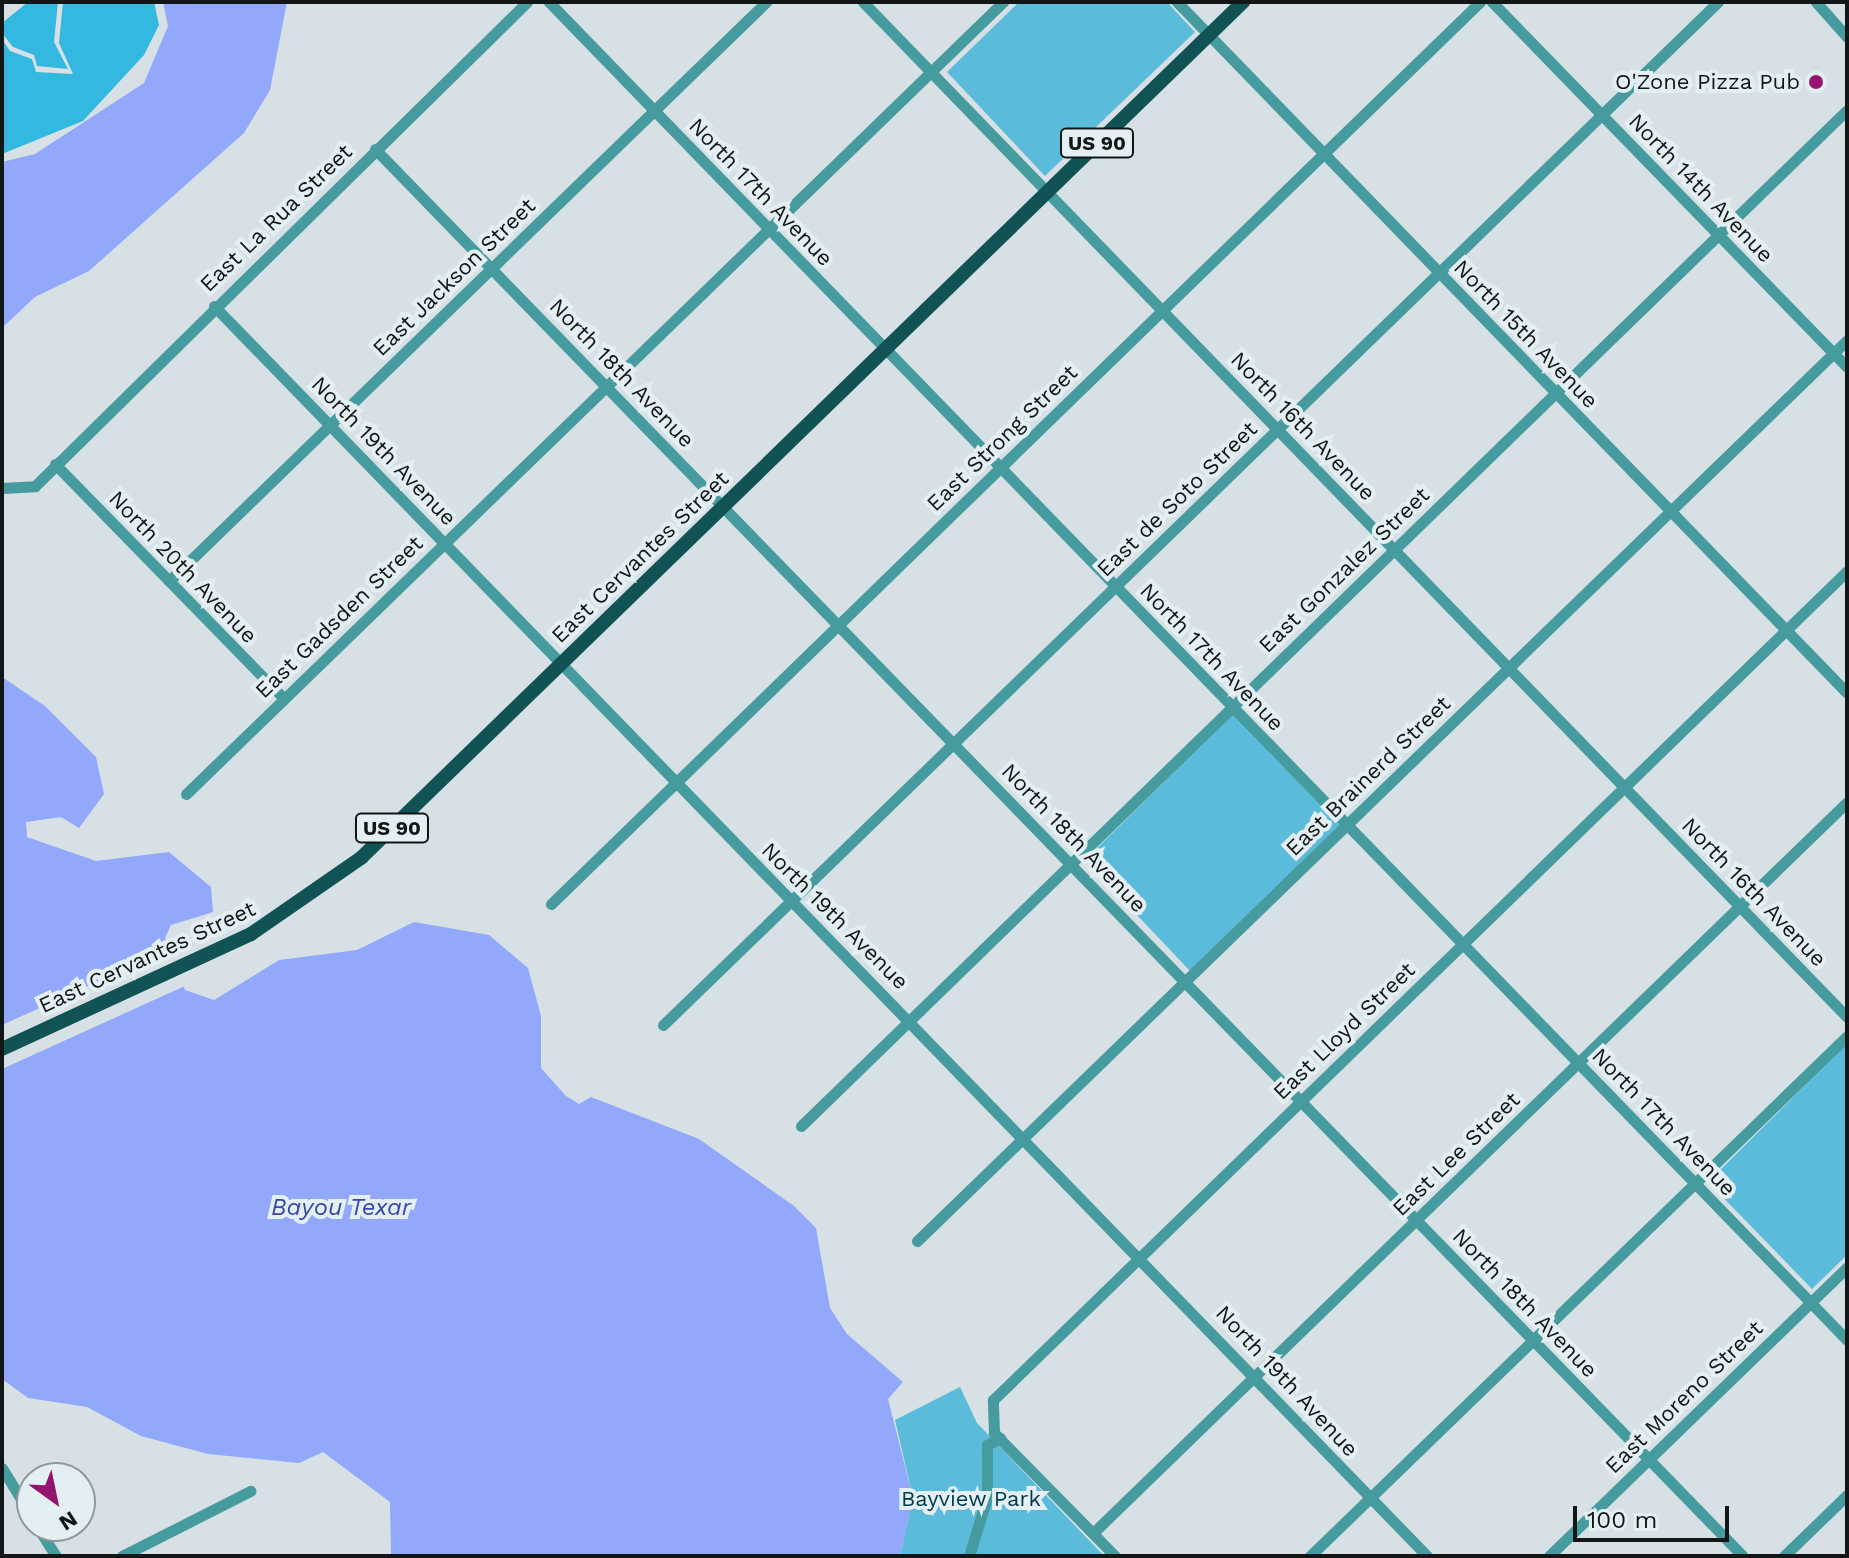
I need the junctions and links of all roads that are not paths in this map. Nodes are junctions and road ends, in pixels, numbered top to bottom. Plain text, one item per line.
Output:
1 (527, 2) edge
2 (549, 2) edge
3 (766, 2) edge
4 (863, 2) edge
5 (1003, 2) edge
6 (1177, 2) edge
7 (1243, 2) edge
8 (1480, 2) edge
9 (1492, 2) edge
10 (1718, 2) edge
11 (1816, 2) edge
12 (1209, 35) junction
13 (1847, 37) edge
14 (931, 72) junction
15 (655, 110) junction
16 (1847, 110) edge
17 (1602, 115) junction
18 (375, 149) junction
19 (1324, 154) junction
20 (1047, 192) junction
21 (769, 228) junction
22 (1718, 235) junction
23 (492, 268) junction
24 (1439, 273) junction
25 (214, 306) junction
26 (1162, 310) junction
27 (1847, 340) edge
28 (885, 348) junction
29 (1833, 353) junction
30 (1847, 367) edge
31 (607, 385) junction
32 (1556, 393) junction
33 (331, 425) junction
34 (1277, 429) junction
35 (55, 464) junction
36 (1001, 467) junction
37 (2, 488) edge
38 (723, 506) junction
39 (1670, 511) junction
40 (445, 542) junction
41 (1394, 550) junction
42 (1847, 571) edge
43 (169, 581) junction
44 (1116, 586) junction
45 (839, 624) junction
46 (1786, 630) junction
47 (562, 663) junction
48 (1509, 668) junction
49 (1847, 693) edge
50 (284, 699) junction
51 (1233, 707) junction
52 (954, 743) junction
53 (676, 782) junction
54 (1624, 787) junction
55 (186, 794) dead end
56 (1847, 802) edge
57 (1347, 824) junction
58 (1071, 864) junction
59 (791, 901) junction
60 (551, 904) dead end
61 (1740, 906) junction
62 (1463, 944) junction
63 (1185, 981) junction
64 (1847, 1017) edge
65 (910, 1021) junction
66 (663, 1025) dead end
67 (1847, 1036) edge
68 (2, 1049) edge
69 (1578, 1063) junction
70 (1301, 1101) junction
71 (801, 1126) dead end
72 (1026, 1135) junction
73 (1695, 1183) junction
74 (1417, 1220) junction
75 (917, 1241) dead end
76 (1141, 1256) junction
77 (1847, 1267) edge
78 (1810, 1302) junction
79 (1533, 1340) junction
80 (1847, 1340) edge
81 (1255, 1377) junction
82 (1000, 1438) junction
83 (1649, 1459) junction
84 (2, 1468) edge
85 (16, 1491) edge
86 (250, 1491) dead end
87 (1847, 1495) edge
88 (1370, 1498) junction
89 (1093, 1533) junction
90 (122, 1556) edge
91 (969, 1556) edge
92 (1115, 1556) edge
93 (1310, 1556) edge
94 (1427, 1556) edge
95 (1549, 1556) edge
96 (1743, 1556) edge
97 (1784, 1556) edge

1 - 18 street, East La Rua Street
2 - 15 street, North 17th Avenue
3 - 15 street, East Jackson Street
4 - 14 street, North 16th Avenue
5 - 14 street, East Gadsden Street
6 - 12 street, North 15th Avenue
7 - 12 main road, East Cervantes Street / US 90
8 - 19 street, East Strong Street
9 - 17 street, North 14th Avenue
10 - 17 street, East de Soto Street
11 - 13 street
12 - 19 street, North 15th Avenue
12 - 20 main road, East Cervantes Street / US 90
14 - 20 street, North 16th Avenue
14 - 21 street, East Gadsden Street
15 - 21 street, North 17th Avenue
15 - 23 street, East Jackson Street
16 - 22 street, East Gonzalez Street
17 - 22 street, North 14th Avenue
17 - 24 street, East de Soto Street
18 - 23 street, North 18th Avenue
18 - 25 street, East La Rua Street
19 - 24 street, North 15th Avenue
19 - 26 street, East Strong Street
20 - 26 street, North 16th Avenue
20 - 28 main road, East Cervantes Street / US 90
21 - 28 street, North 17th Avenue
21 - 31 street, East Gadsden Street
22 - 29 street, North 14th Avenue
22 - 32 street, East Gonzalez Street
23 - 31 street, North 18th Avenue
23 - 33 street, East Jackson Street
24 - 32 street, North 15th Avenue
24 - 34 street, East de Soto Street
25 - 33 street, North 19th Avenue
25 - 35 street, East La Rua Street
26 - 34 street, North 16th Avenue
26 - 36 street, East Strong Street
27 - 29 street, East Brainerd Street
28 - 36 street, North 17th Avenue
28 - 38 main road, East Cervantes Street / US 90
29 - 30 street, North 14th Avenue
29 - 39 street, East Brainerd Street
31 - 38 street, North 18th Avenue
31 - 40 street, East Gadsden Street
32 - 39 street, North 15th Avenue
32 - 41 street, East Gonzalez Street
33 - 40 street, North 19th Avenue
33 - 43 street, East Jackson Street
34 - 41 street, North 16th Avenue
34 - 44 street, East de Soto Street
35 - 37 street, East La Rua Street
35 - 43 street, North 20th Avenue
36 - 44 street, North 17th Avenue
36 - 45 street, East Strong Street
38 - 45 street, North 18th Avenue
38 - 47 main road, East Cervantes Street / US 90
39 - 46 street, North 15th Avenue
39 - 48 street, East Brainerd Street
40 - 47 street, North 19th Avenue
40 - 50 street, East Gadsden Street
41 - 48 street, North 16th Avenue
41 - 51 street, East Gonzalez Street
42 - 46 street, East Lloyd Street
43 - 50 street, North 20th Avenue
44 - 51 street, North 17th Avenue
44 - 52 street, East de Soto Street
45 - 52 street, North 18th Avenue
45 - 53 street, East Strong Street
46 - 49 street, North 15th Avenue
46 - 54 street, East Lloyd Street
47 - 53 street, North 19th Avenue
47 - 68 main road, East Cervantes Street / US 90
48 - 54 street, North 16th Avenue
48 - 57 street, East Brainerd Street
50 - 55 street, East Gadsden Street
51 - 57 street, North 17th Avenue
51 - 58 street, East Gonzalez Street
52 - 58 street, North 18th Avenue
52 - 59 street, East de Soto Street
53 - 59 street, North 19th Avenue
53 - 60 street, East Strong Street
54 - 61 street, North 16th Avenue
54 - 62 street, East Lloyd Street
56 - 61 street, East Lee Street
57 - 62 street, North 17th Avenue
57 - 63 street, East Brainerd Street
58 - 63 street, North 18th Avenue
58 - 65 street, East Gonzalez Street
59 - 65 street, North 19th Avenue
59 - 66 street, East de Soto Street
61 - 64 street, North 16th Avenue
61 - 69 street, East Lee Street
62 - 69 street, North 17th Avenue
62 - 70 street, East Lloyd Street
63 - 70 street, North 18th Avenue
63 - 72 street, East Brainerd Street
65 - 71 street, East Gonzalez Street
65 - 72 street, North 19th Avenue
67 - 73 street
69 - 73 street, North 17th Avenue
69 - 74 street, East Lee Street
70 - 74 street, North 18th Avenue
70 - 76 street, East Lloyd Street
72 - 75 street, East Brainerd Street
72 - 76 street, North 19th Avenue
73 - 78 street, North 17th Avenue
73 - 79 street
74 - 79 street, North 18th Avenue
74 - 81 street, East Lee Street
76 - 81 street, North 19th Avenue
76 - 82 street, East Lloyd Street
77 - 78 street, East Moreno Street
78 - 80 street, North 17th Avenue
78 - 83 street, East Moreno Street
79 - 83 street, North 18th Avenue
79 - 88 street
81 - 88 street, North 19th Avenue
81 - 89 street, East Lee Street
82 - 89 street
82 - 91 street
83 - 95 street, East Moreno Street
83 - 96 street, North 18th Avenue
84 - 85 street
86 - 90 street
87 - 97 street
88 - 93 street
88 - 94 street, North 19th Avenue
89 - 92 street

